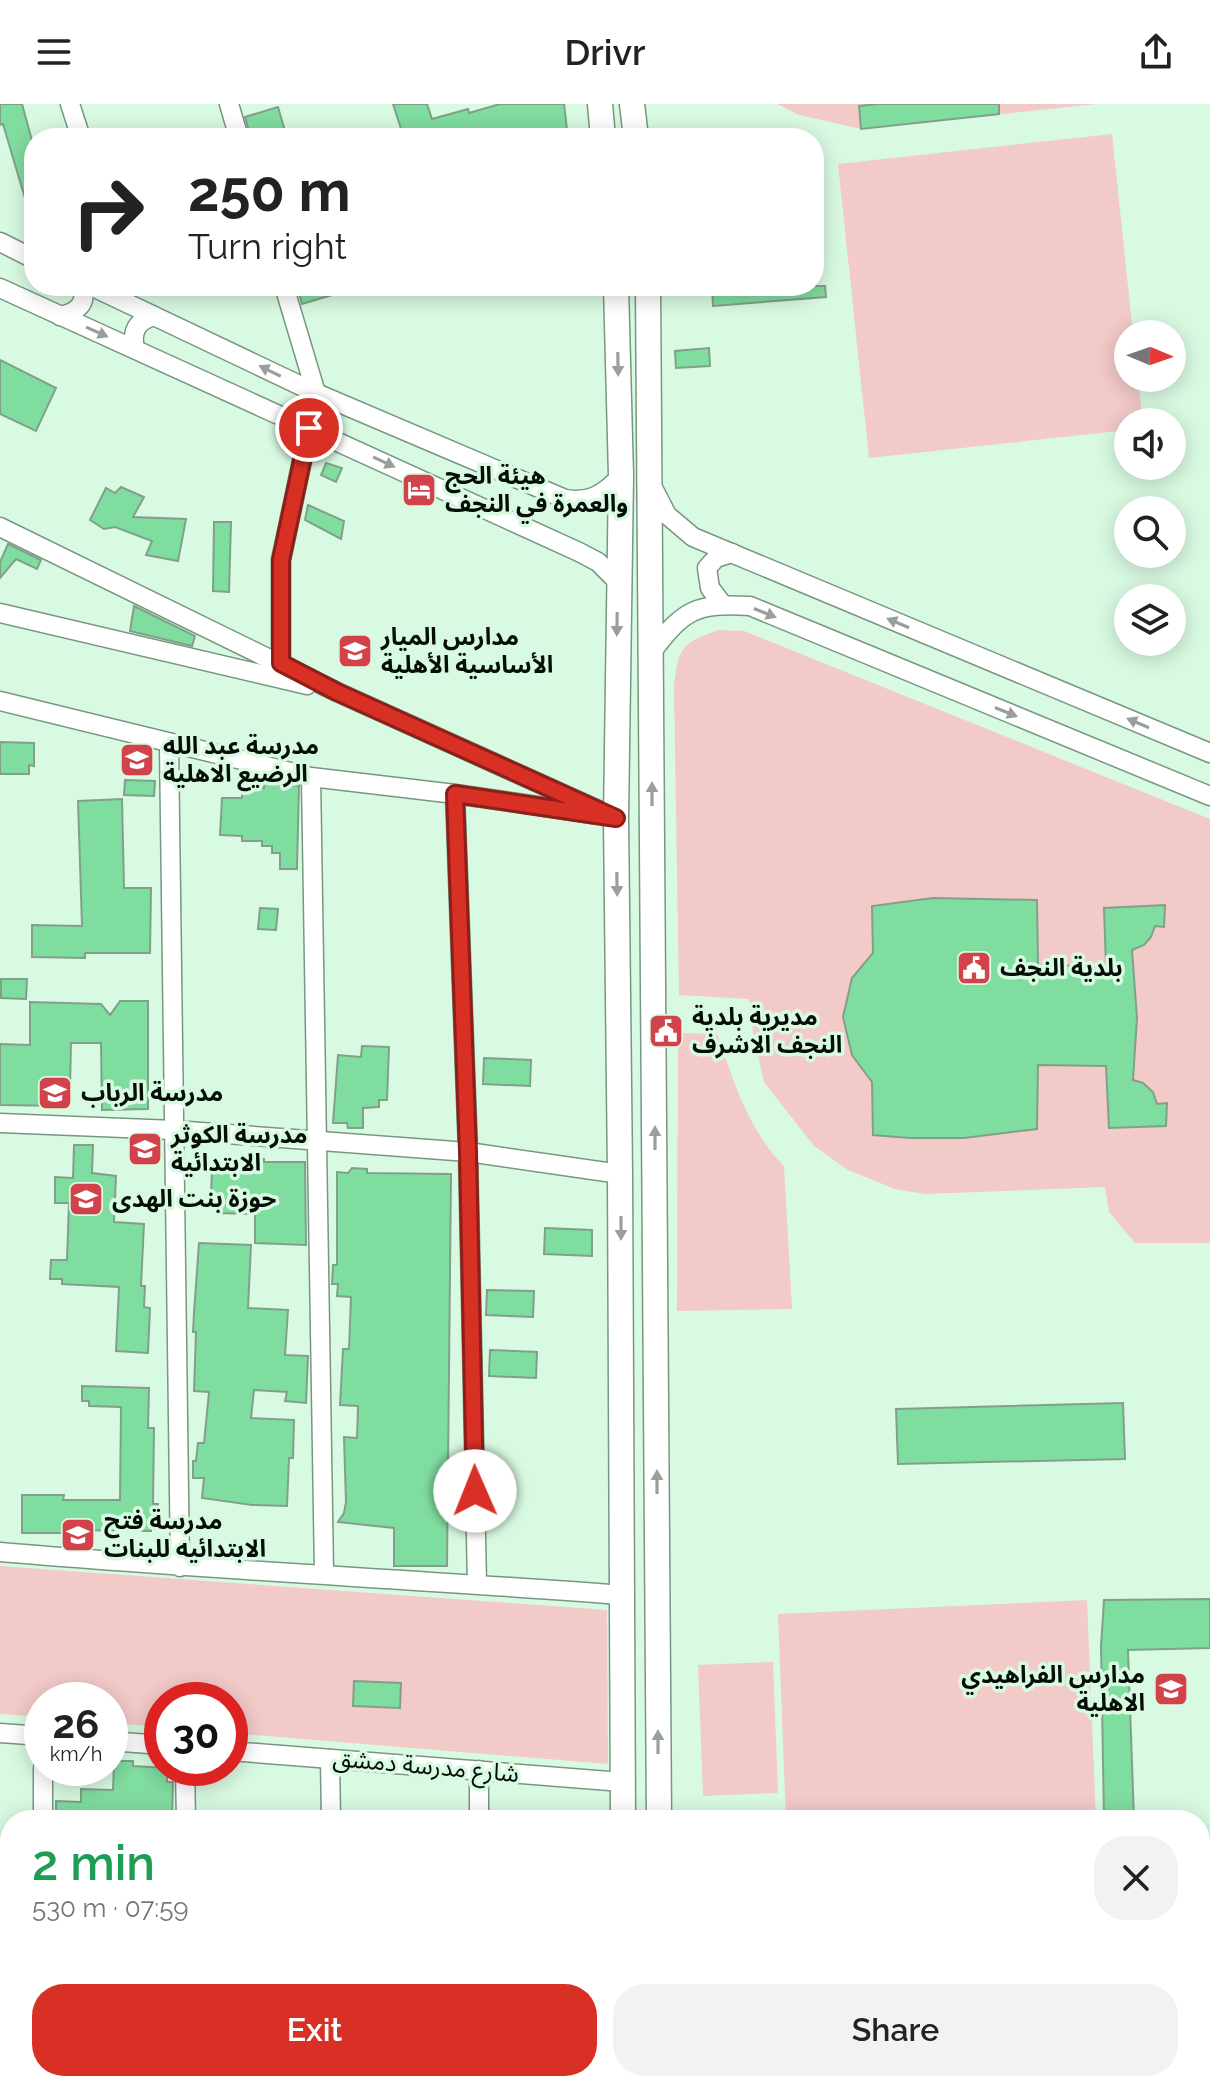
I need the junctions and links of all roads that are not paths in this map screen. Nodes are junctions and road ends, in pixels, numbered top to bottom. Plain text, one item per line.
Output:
1 (70, 104) edge
2 (231, 104) edge
3 (600, 104) edge
4 (632, 104) edge
5 (78, 128) edge
6 (237, 128) edge
7 (602, 128) edge
8 (635, 128) edge
9 (0, 242) edge
10 (24, 254) edge
11 (0, 288) edge
12 (83, 296) edge
13 (113, 296) edge
14 (132, 296) edge
15 (287, 296) edge
16 (631, 296) edge
17 (632, 296) edge
18 (135, 306) junction
19 (60, 316) junction
20 (154, 316) junction
21 (135, 349) junction
22 (316, 393) junction
23 (309, 428) junction
24 (621, 476) junction
25 (650, 482) junction
26 (0, 527) edge
27 (732, 553) junction
28 (618, 582) junction
29 (723, 605) junction
30 (0, 613) edge
31 (651, 653) junction
32 (281, 663) junction
33 (337, 692) junction
34 (0, 701) edge
35 (169, 745) junction
36 (1210, 753) edge
37 (311, 777) junction
38 (455, 794) junction
39 (1210, 796) edge
40 (616, 818) junction
41 (0, 1123) edge
42 (174, 1130) junction
43 (318, 1140) junction
44 (468, 1152) junction
45 (620, 1174) junction
46 (621, 1277) junction
47 (656, 1281) junction
48 (621, 1333) junction
49 (656, 1337) junction
50 (0, 1552) edge
51 (180, 1567) junction
52 (324, 1573) junction
53 (477, 1584) junction
54 (622, 1595) junction
55 (0, 1733) edge
56 (24, 1735) edge
57 (248, 1752) edge
58 (330, 1759) junction
59 (479, 1770) junction
60 (622, 1782) junction
61 (43, 1786) edge
62 (185, 1786) edge
63 (43, 1810) edge
64 (186, 1810) edge
65 (331, 1810) edge
66 (479, 1810) edge
67 (623, 1810) edge
68 (659, 1810) edge

1 - 5 street
2 - 6 street
3 - 7 street
4 - 8 street
9 - 10 street
11 - 19 street
12 - 19 street
13 - 18 street
14 - 18 street
15 - 22 street
16 -> 24 street
17 - 25 street
18 - 20 street
19 -> 21 street
20 - 21 street
22 -> 20 street
21 - 23 street
22 - 24 street
23 -> 28 street
23 - 32 street
24 - 28 street
25 - 27 street
25 - 31 street
26 - 32 street
27 - 29 street
36 -> 27 street
28 -> 40 street
29 - 31 street
29 -> 39 street
30 - 33 street
47 -> 31 street
32 - 33 street
33 - 40 street
34 - 35 street
35 - 37 street
35 - 42 street
37 - 38 street
37 - 43 street
38 - 40 street
38 - 44 street
40 -> 45 street
41 - 42 street
42 - 43 street
42 - 51 street
43 - 44 street
43 - 52 street
44 - 45 street
44 - 53 street
45 -> 46 street
46 - 47 street
46 - 48 street
47 - 49 street
48 - 49 street
48 - 54 street
68 -> 49 street
50 - 51 street
51 - 52 street
52 - 53 street
53 - 54 street
54 - 60 street
55 - 56 street
57 - 58 street, شارع مدرسة دمشق
58 - 59 street, شارع مدرسة دمشق
58 - 65 street
59 - 60 street, شارع مدرسة دمشق
59 - 66 street
60 - 67 street
61 - 63 street
62 - 64 street

